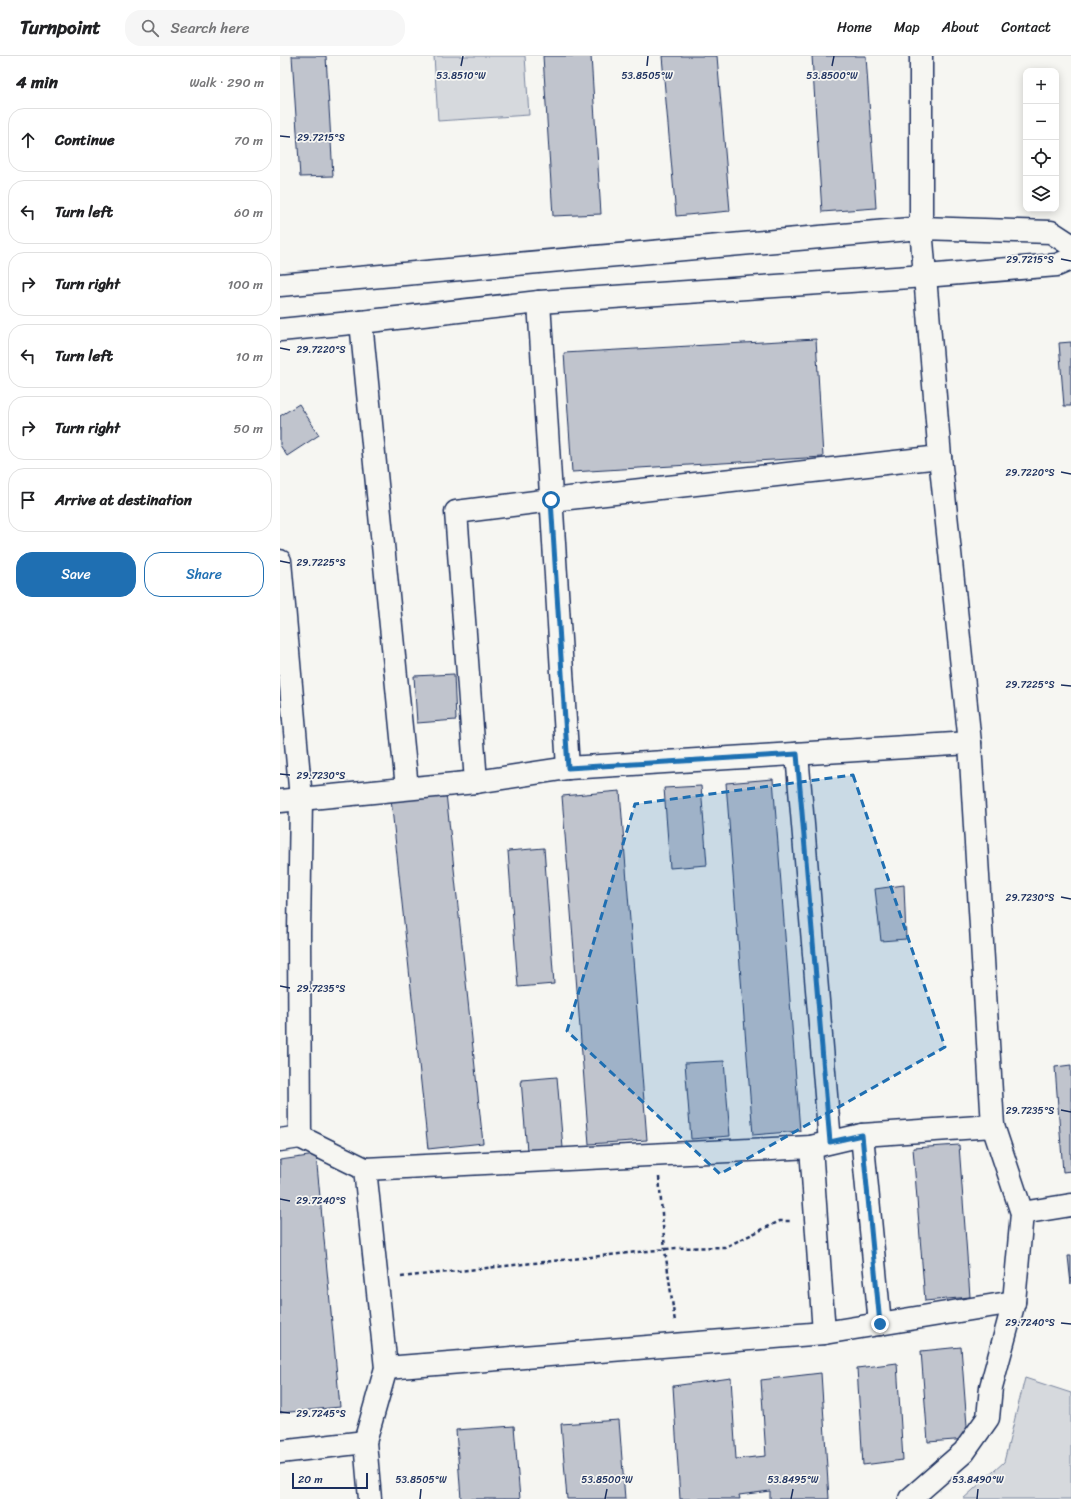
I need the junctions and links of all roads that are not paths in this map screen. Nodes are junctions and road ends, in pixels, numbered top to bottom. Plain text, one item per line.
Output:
1 (921, 56) edge
2 (921, 228) junction
3 (1071, 245) edge
4 (1071, 259) edge
5 (925, 276) junction
6 (280, 285) edge
7 (539, 302) junction
8 (361, 322) junction
9 (280, 330) edge
10 (940, 457) junction
11 (551, 500) junction
12 (280, 561) edge
13 (970, 743) junction
14 (797, 754) junction
15 (568, 768) junction
16 (476, 782) junction
17 (408, 788) junction
18 (290, 800) edge
19 (993, 1126) junction
20 (862, 1135) junction
21 (290, 1138) edge
22 (821, 1144) junction
23 (365, 1169) junction
24 (1071, 1205) edge
25 (1022, 1212) junction
26 (1014, 1302) junction
27 (880, 1324) junction
28 (824, 1333) junction
29 (386, 1368) junction
30 (365, 1442) junction
31 (280, 1452) edge
32 (370, 1499) edge
33 (910, 1499) edge

1 - 2 lane
2 - 3 lane
2 - 5 lane
2 - 6 lane
4 - 5 lane
5 - 7 lane
5 - 10 lane
7 - 8 lane
7 - 11 lane
8 - 9 lane
8 - 17 lane
10 - 11 lane
10 - 13 lane
11 - 15 lane
11 - 16 lane
12 - 18 lane
13 - 14 lane
13 - 19 lane
14 - 15 lane
14 - 22 lane
15 - 16 lane
16 - 17 lane
17 - 18 lane
18 - 21 lane
19 - 20 lane
19 - 25 lane
20 - 22 lane
20 - 27 lane
21 - 23 lane
22 - 23 lane
22 - 28 lane
23 - 29 lane
24 - 25 lane
25 - 26 lane
26 - 27 lane
26 - 33 lane
27 - 28 lane
28 - 29 lane
29 - 30 lane
30 - 31 lane
30 - 32 lane

